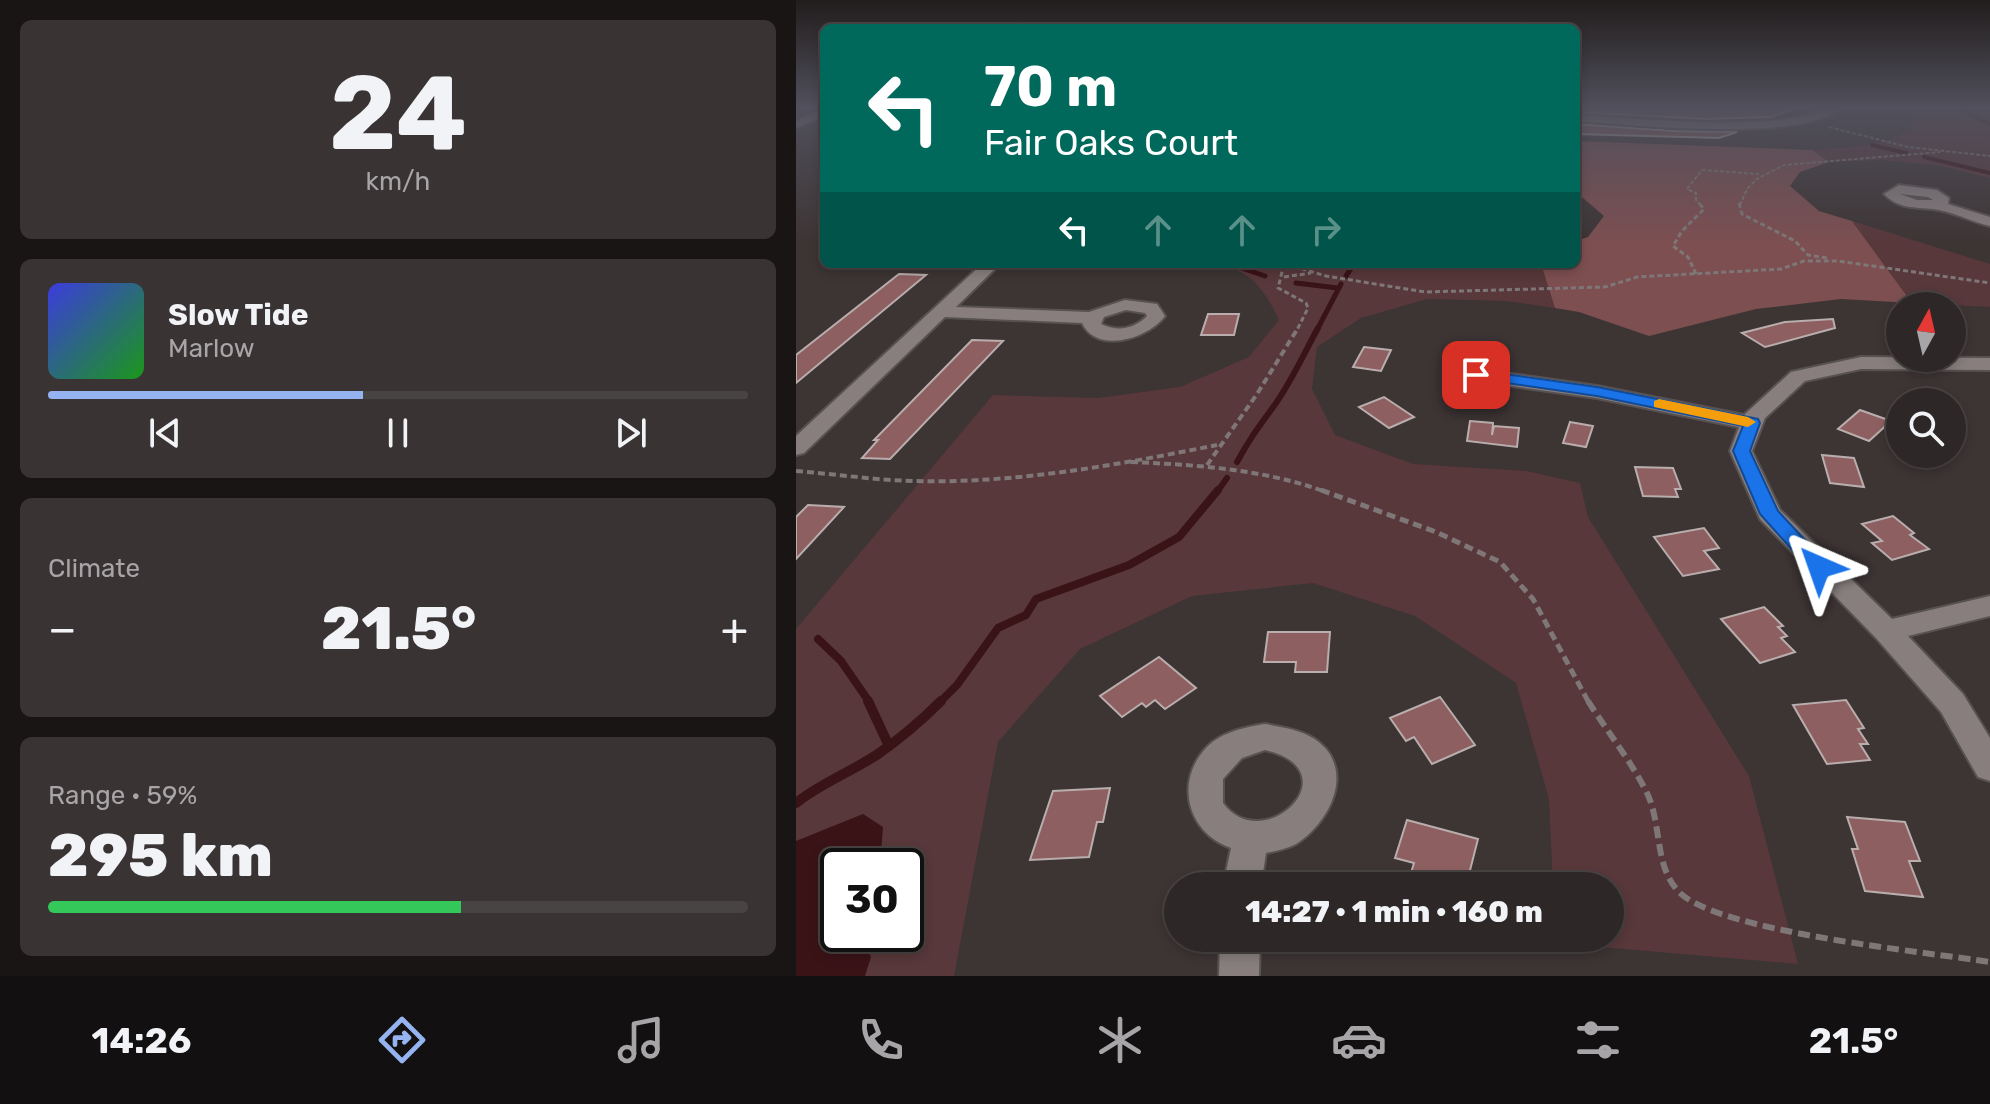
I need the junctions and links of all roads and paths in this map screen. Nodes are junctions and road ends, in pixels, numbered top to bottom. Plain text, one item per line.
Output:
1 (1917, 154) edge
2 (1959, 154) edge
3 (1990, 156) edge
4 (1759, 174) junction
5 (1936, 205) dead end
6 (1990, 222) edge
7 (1808, 255) junction
8 (1804, 261) junction
9 (1838, 261) junction
10 (988, 268) edge
11 (1282, 268) edge
12 (1297, 268) edge
13 (1313, 273) junction
14 (1696, 274) junction
15 (1282, 277) junction
16 (1990, 283) edge
17 (943, 312) junction
18 (1093, 318) dead end
19 (1990, 364) edge
20 (1476, 375) dead end
21 (1752, 423) junction
22 (1217, 445) junction
23 (796, 448) edge
24 (1131, 462) junction
25 (1207, 465) junction
26 (796, 471) edge
27 (1990, 606) edge
28 (1886, 631) junction
29 (1990, 767) edge
30 (1251, 837) dead end
31 (1245, 872) edge
32 (1240, 952) edge
33 (1990, 962) edge
34 (1239, 976) edge

1 - 4 path
2 - 3 path
4 - 7 path
4 - 14 path
5 - 6 street
7 - 8 path
7 - 9 path
8 - 9 path
8 - 14 path
9 - 16 path
10 - 17 street
11 - 15 path
12 - 13 path
13 - 14 path
13 - 15 path
15 - 22 path
17 - 18 street
17 - 23 street
19 - 21 street
20 - 21 street
21 - 28 street
22 - 24 path
22 - 25 path
24 - 25 path
24 - 26 path
25 - 33 path
27 - 28 street
28 - 29 street
30 - 31 street
32 - 34 street

